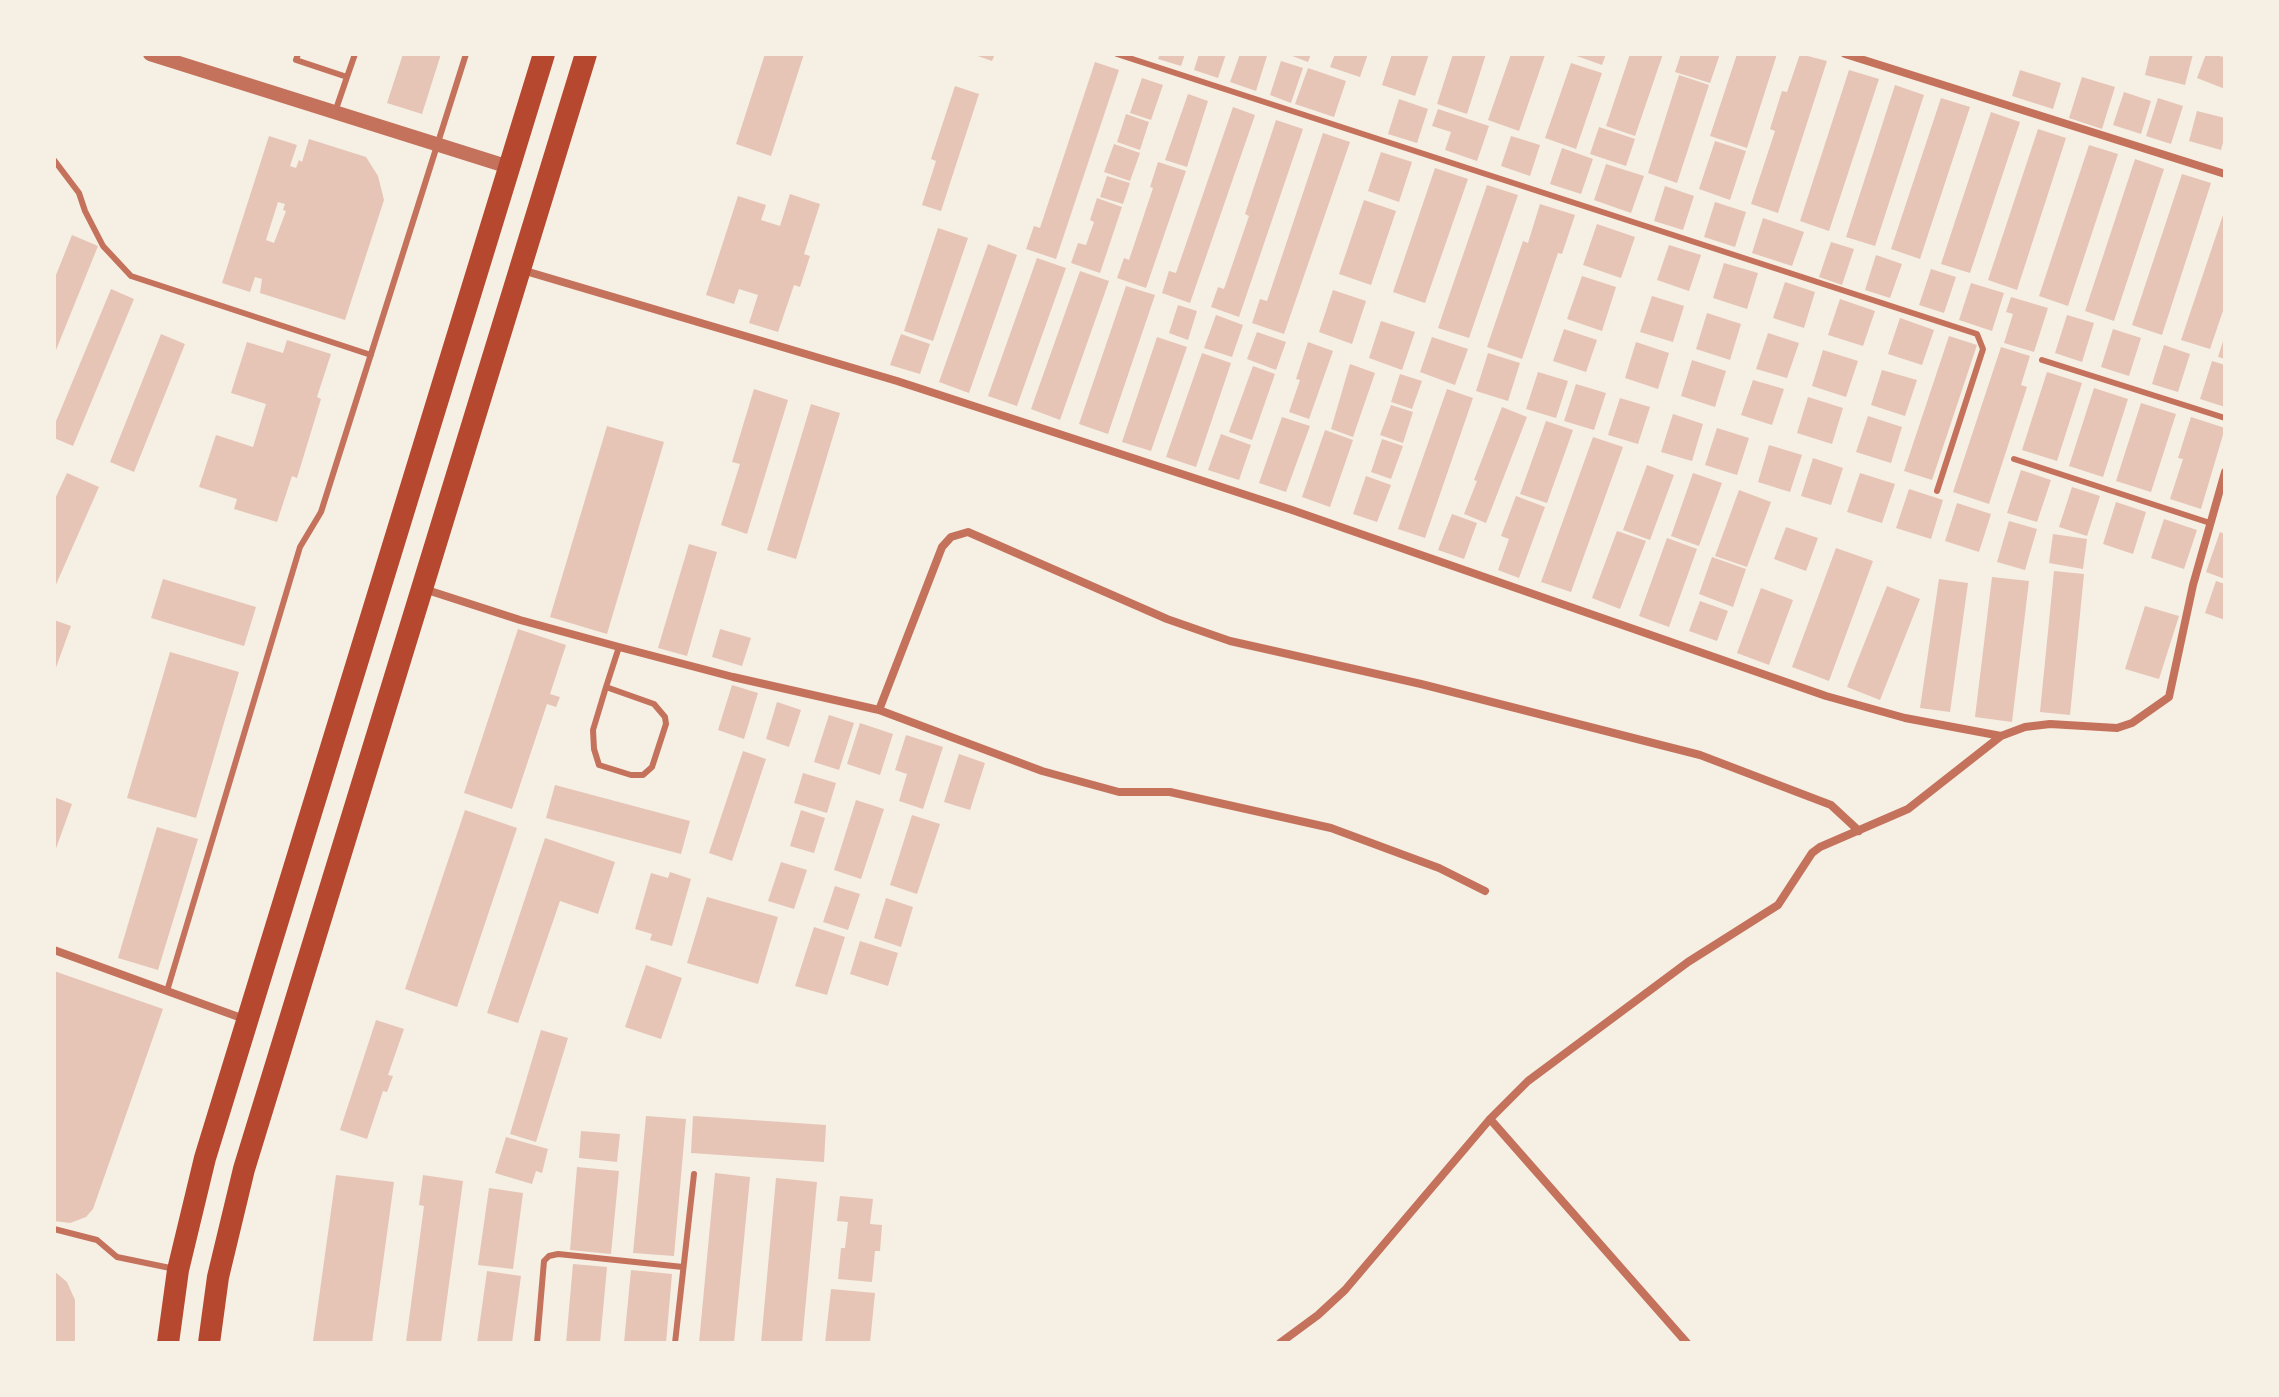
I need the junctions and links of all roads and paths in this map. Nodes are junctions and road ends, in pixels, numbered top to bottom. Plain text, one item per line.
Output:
1 (150, 54) edge
2 (298, 54) edge
3 (355, 54) edge
4 (466, 54) edge
5 (544, 54) edge
6 (586, 54) edge
7 (1117, 54) edge
8 (1845, 54) edge
9 (347, 77) junction
10 (335, 112) junction
11 (438, 145) junction
12 (54, 160) edge
13 (509, 167) junction
14 (2225, 174) edge
15 (520, 270) junction
16 (371, 355) junction
17 (2042, 360) dead end
18 (2225, 418) edge
19 (2014, 459) dead end
20 (2225, 472) edge
21 (1937, 491) dead end
22 (2210, 523) junction
23 (422, 589) junction
24 (619, 647) junction
25 (606, 687) junction
26 (879, 710) junction
27 (2001, 736) junction
28 (1859, 831) junction
29 (1485, 891) dead end
30 (54, 950) edge
31 (167, 991) junction
32 (248, 1020) junction
33 (1490, 1119) junction
34 (694, 1174) dead end
35 (54, 1229) edge
36 (683, 1267) junction
37 (178, 1270) junction
38 (168, 1343) edge
39 (209, 1343) edge
40 (537, 1343) edge
41 (675, 1343) edge
42 (1280, 1343) edge
43 (1687, 1343) edge

1 - 10 street
2 - 9 lane
3 - 9 lane
4 - 11 lane
5 - 13 highway
6 - 15 highway
7 - 21 lane
8 - 14 street
9 - 10 lane
10 - 11 street
11 - 13 street
11 - 16 lane
12 - 16 lane
13 - 32 highway
15 - 23 highway
15 - 27 street
16 - 31 lane
17 - 18 lane
19 - 22 lane
20 - 22 street
22 - 27 street
23 - 24 street
23 - 39 highway
24 - 25 lane
24 - 26 street
25 - 25 lane
26 - 28 street
26 - 29 street
27 - 28 street
28 - 33 street
30 - 31 street
31 - 32 street
32 - 37 highway
33 - 42 street
33 - 43 street
34 - 36 lane
35 - 37 lane
36 - 40 lane
36 - 41 lane
37 - 38 highway

